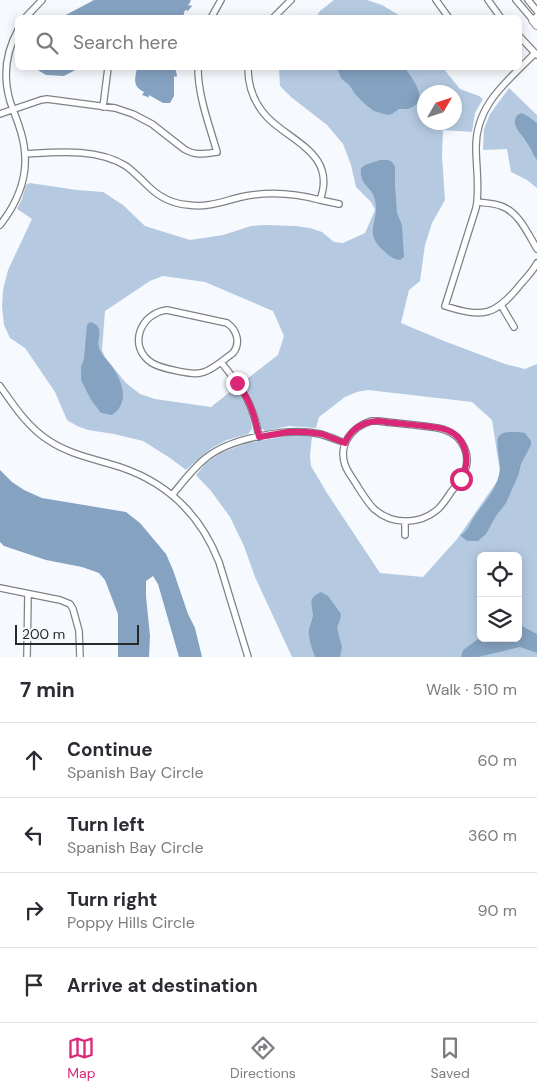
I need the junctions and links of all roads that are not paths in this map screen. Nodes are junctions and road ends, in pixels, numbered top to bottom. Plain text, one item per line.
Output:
1 (42, 0) edge
2 (221, 0) edge
3 (291, 0) edge
4 (436, 0) edge
5 (488, 0) edge
6 (516, 0) edge
7 (528, 0) edge
8 (537, 11) edge
9 (28, 15) edge
10 (213, 15) edge
11 (276, 15) edge
12 (447, 15) edge
13 (499, 15) edge
14 (536, 20) edge
15 (15, 37) edge
16 (522, 39) edge
17 (536, 54) edge
18 (522, 68) edge
19 (108, 70) edge
20 (198, 70) edge
21 (248, 70) edge
22 (520, 70) edge
23 (102, 106) junction
24 (13, 110) junction
25 (0, 114) edge
26 (25, 154) junction
27 (320, 200) junction
28 (477, 202) junction
29 (339, 204) dead end
30 (0, 225) edge
31 (537, 249) edge
32 (537, 264) edge
33 (501, 305) junction
34 (514, 327) dead end
35 (221, 362) junction
36 (0, 386) edge
37 (259, 437) junction
38 (345, 443) junction
39 (172, 495) junction
40 (405, 521) junction
41 (404, 535) dead end
42 (0, 588) edge
43 (28, 594) junction
44 (27, 657) edge
45 (80, 657) edge
46 (248, 657) edge

1 - 9 street
2 - 10 street
3 - 11 street
4 - 12 street
5 - 13 street
6 - 14 street
7 - 8 street
15 - 24 street
16 - 17 street
17 - 18 street
19 - 23 street
20 - 23 street
21 - 27 street
22 - 28 street
23 - 24 street
24 - 25 street
24 - 26 street
26 - 27 street
26 - 30 street
27 - 29 street
28 - 31 street
28 - 33 street
32 - 33 street
33 - 34 street
35 - 35 street
35 - 37 street
36 - 39 street
37 - 38 street
37 - 39 street
38 - 40 street
38 - 40 street
39 - 46 street
40 - 41 street
42 - 43 street
43 - 44 street
43 - 45 street

